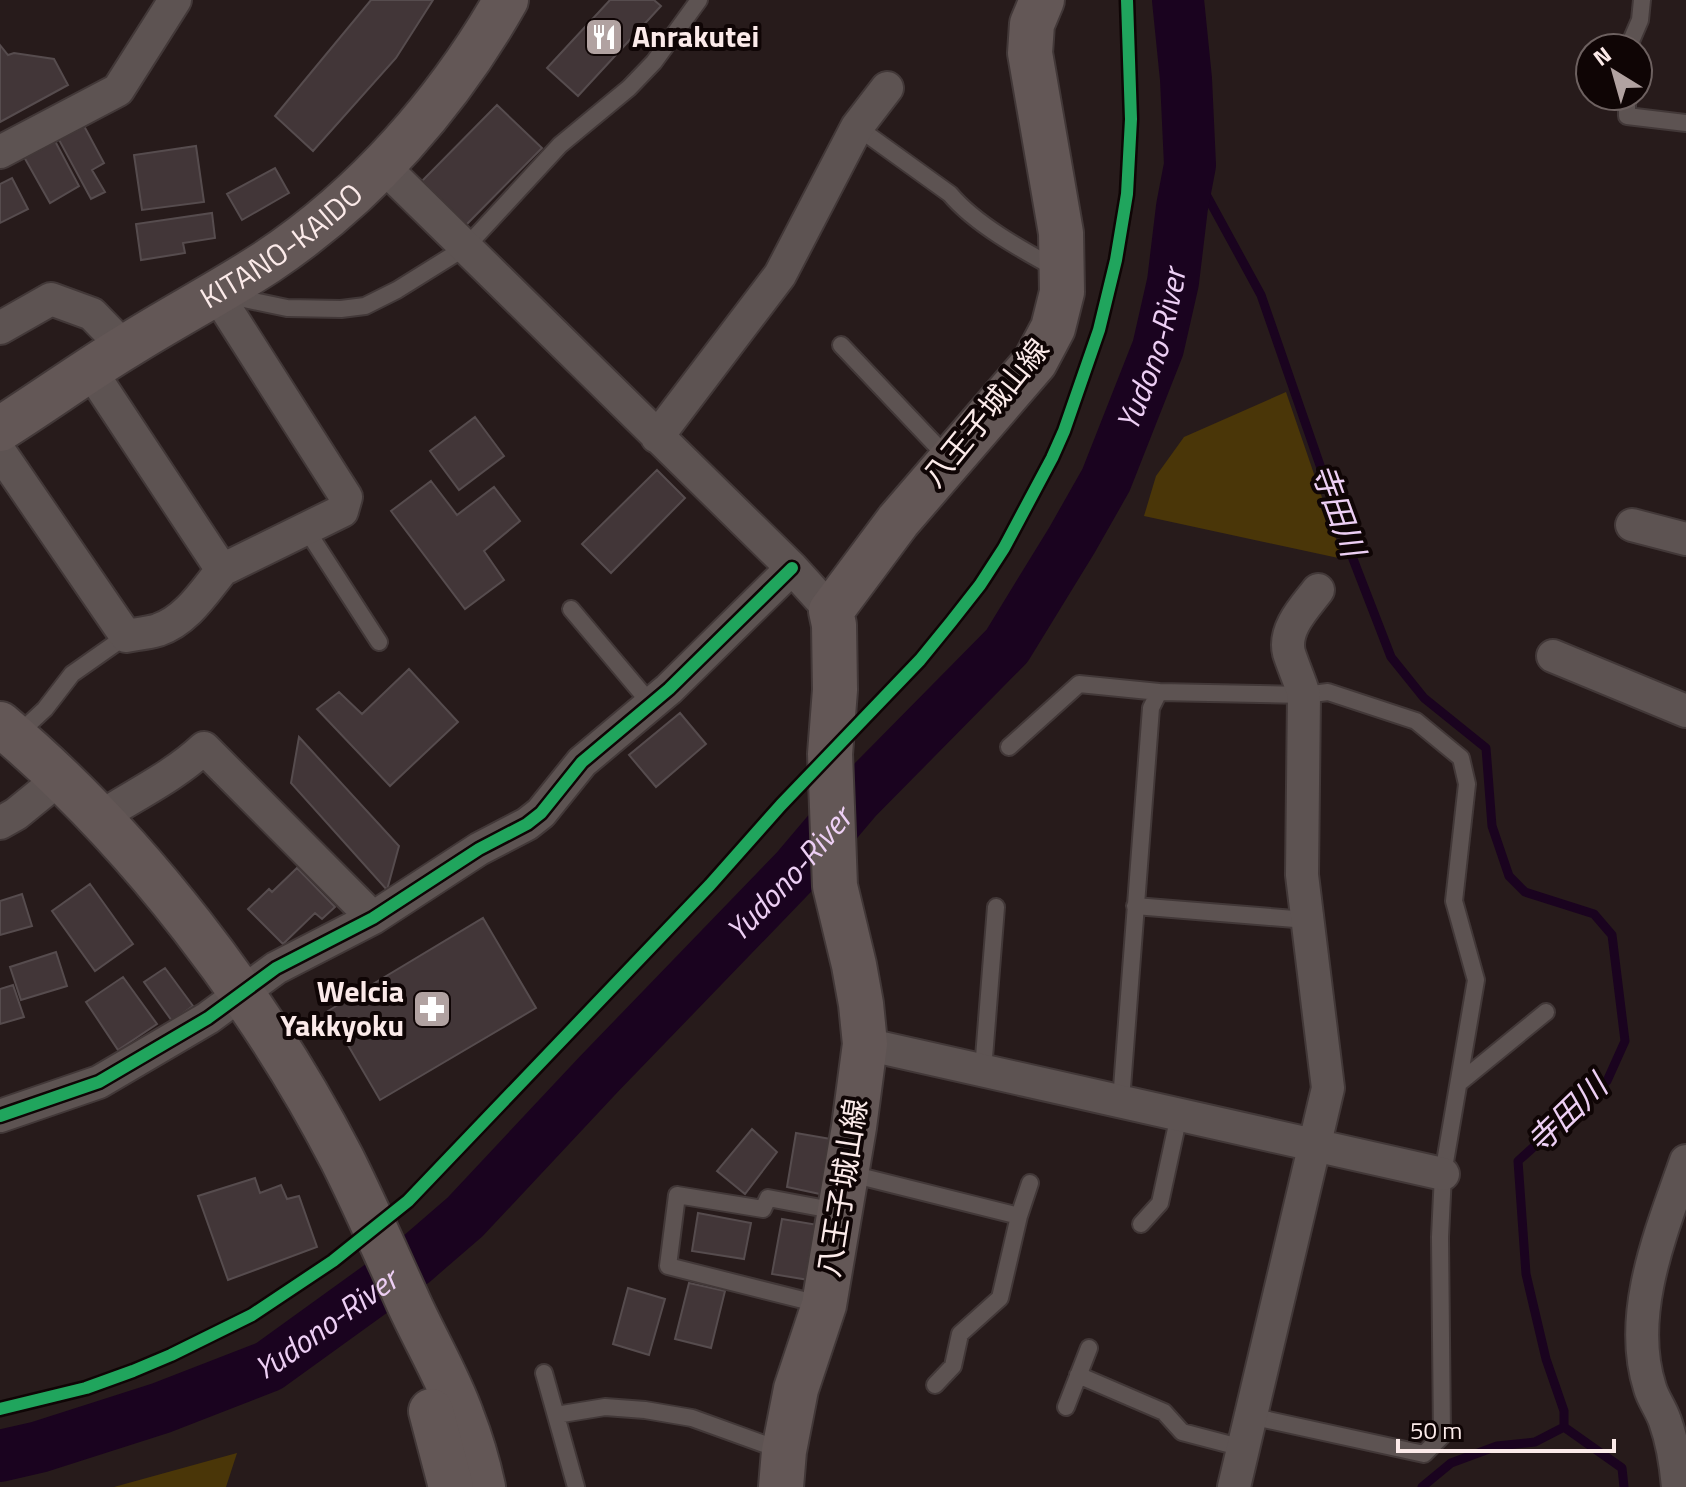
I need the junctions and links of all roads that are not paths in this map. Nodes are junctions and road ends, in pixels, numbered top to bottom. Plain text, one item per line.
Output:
1 (175, 0) edge
2 (506, 0) edge
3 (1042, 0) edge
4 (1642, 0) edge
5 (691, 3) edge
6 (1635, 32) edge
7 (887, 88) dead end
8 (1627, 112) edge
9 (1686, 123) edge
10 (857, 127) junction
11 (0, 152) edge
12 (382, 165) junction
13 (466, 247) junction
14 (1063, 272) junction
15 (216, 293) junction
16 (0, 328) edge
17 (841, 345) dead end
18 (107, 359) junction
19 (0, 429) edge
20 (657, 437) junction
21 (0, 452) edge
22 (951, 460) junction
23 (1632, 525) dead end
24 (306, 529) junction
25 (1686, 539) edge
26 (792, 568) junction
27 (222, 570) junction
28 (1318, 590) dead end
29 (571, 609) dead end
30 (831, 611) junction
31 (126, 636) junction
32 (379, 642) dead end
33 (1553, 656) dead end
34 (1159, 692) junction
35 (1304, 695) junction
36 (651, 704) junction
37 (1686, 711) edge
38 (8, 730) edge
39 (1009, 747) dead end
40 (59, 779) junction
41 (99, 818) junction
42 (0, 823) edge
43 (1135, 906) junction
44 (996, 907) dead end
45 (373, 918) junction
46 (1307, 920) junction
47 (241, 994) junction
48 (1546, 1012) dead end
49 (865, 1044) junction
50 (983, 1070) junction
51 (1459, 1083) junction
52 (1121, 1101) junction
53 (1179, 1115) junction
54 (0, 1116) edge
55 (1314, 1145) junction
56 (1686, 1161) edge
57 (1443, 1174) junction
58 (1030, 1183) dead end
59 (843, 1192) junction
60 (1019, 1216) junction
61 (1141, 1224) dead end
62 (407, 1299) junction
63 (824, 1305) junction
64 (1089, 1348) dead end
65 (544, 1373) dead end
66 (1078, 1375) junction
67 (935, 1385) dead end
68 (1066, 1407) dead end
69 (556, 1415) junction
70 (1250, 1416) junction
71 (1243, 1448) junction
72 (783, 1469) edge
73 (451, 1487) edge
74 (483, 1487) edge
75 (576, 1487) edge
76 (1234, 1487) edge
77 (1678, 1487) edge

1 - 11 street
2 - 12 main road, KITANO-KAIDO
3 - 14 main road, 八王子城山線
4 - 6 lane
5 - 13 lane
7 - 10 street
8 - 9 lane
10 - 14 lane
10 - 20 street
12 - 13 street
12 - 15 main road, KITANO-KAIDO
13 - 15 lane
13 - 20 street
14 - 22 main road, 八王子城山線
15 - 18 main road, KITANO-KAIDO
15 - 24 street
16 - 18 street
17 - 22 lane
18 - 19 main road, KITANO-KAIDO
18 - 27 street
20 - 26 street
21 - 31 street
22 - 30 main road, 八王子城山線
23 - 25 street
24 - 27 street
24 - 32 lane
26 - 30 street
26 - 36 street
27 - 31 street
28 - 35 street
29 - 36 lane
30 - 49 main road, 八王子城山線
31 - 38 lane
33 - 37 street
34 - 35 lane
34 - 39 lane
34 - 43 lane
35 - 46 street
35 - 51 lane
36 - 45 street
38 - 40 main road
40 - 41 main road
40 - 42 street
41 - 45 street
41 - 47 main road
43 - 46 lane
43 - 52 lane
44 - 50 lane
45 - 47 street
46 - 55 street
47 - 54 street
47 - 62 main road
48 - 51 lane
49 - 50 street
49 - 59 main road, 八王子城山線
50 - 52 street
51 - 57 lane
52 - 53 street
53 - 55 street
53 - 61 lane
55 - 57 street
55 - 70 street
56 - 77 street
57 - 70 lane
58 - 60 lane
59 - 60 lane
59 - 63 main road, 八王子城山線
59 - 63 lane
60 - 67 lane
62 - 73 main road
62 - 74 main road
63 - 72 main road, 八王子城山線
64 - 66 lane
65 - 69 lane
66 - 68 lane
66 - 71 lane
69 - 72 lane
69 - 75 lane
70 - 71 street
71 - 76 street

